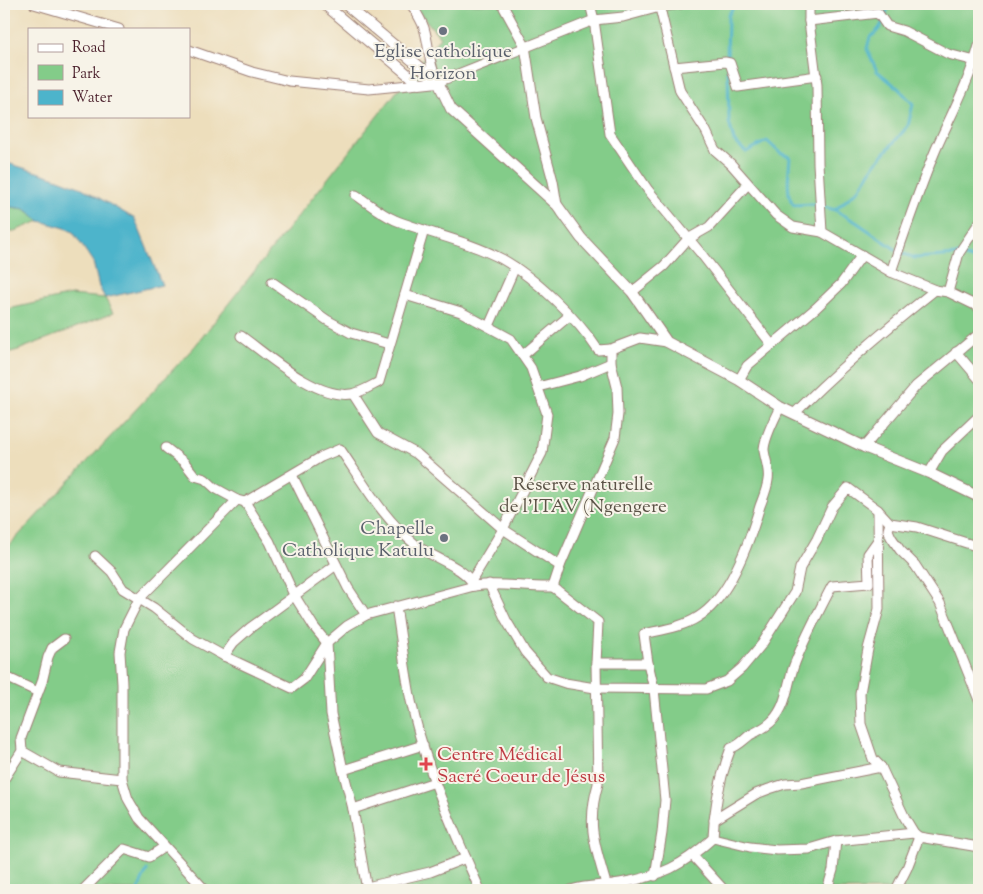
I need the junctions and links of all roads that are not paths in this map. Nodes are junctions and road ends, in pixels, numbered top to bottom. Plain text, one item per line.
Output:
1 (34, 4) edge
2 (324, 4) edge
3 (345, 4) edge
4 (411, 4) edge
5 (502, 4) edge
6 (590, 4) edge
7 (681, 4) edge
8 (809, 4) edge
9 (659, 5) edge
10 (594, 20) junction
11 (809, 21) junction
12 (116, 28) edge
13 (526, 46) junction
14 (979, 46) edge
15 (190, 50) edge
16 (977, 62) edge
17 (674, 67) junction
18 (817, 76) junction
19 (438, 82) junction
20 (419, 84) junction
21 (748, 184) junction
22 (356, 195) dead end
23 (557, 205) junction
24 (979, 224) edge
25 (424, 230) junction
26 (822, 232) junction
27 (688, 239) junction
28 (862, 255) junction
29 (515, 267) junction
30 (891, 272) junction
31 (272, 282) dead end
32 (935, 290) junction
33 (632, 292) junction
34 (948, 292) junction
35 (405, 295) junction
36 (979, 307) edge
37 (569, 316) junction
38 (489, 326) junction
39 (979, 334) edge
40 (241, 336) dead end
41 (667, 342) junction
42 (389, 344) junction
43 (772, 345) junction
44 (611, 349) junction
45 (956, 352) junction
46 (523, 355) junction
47 (611, 363) junction
48 (740, 380) junction
49 (979, 380) edge
50 (538, 387) junction
51 (353, 394) junction
52 (780, 407) junction
53 (795, 413) junction
54 (979, 416) edge
55 (864, 447) junction
56 (166, 448) dead end
57 (929, 473) junction
58 (292, 475) junction
59 (979, 498) edge
60 (241, 501) junction
61 (878, 510) junction
62 (890, 523) junction
63 (503, 529) junction
64 (878, 540) junction
65 (979, 545) edge
66 (95, 556) dead end
67 (336, 565) junction
68 (560, 566) junction
69 (473, 583) junction
70 (489, 584) junction
71 (553, 587) junction
72 (294, 595) junction
73 (139, 599) junction
74 (396, 606) junction
75 (366, 615) junction
76 (64, 639) dead end
77 (327, 643) junction
78 (224, 656) junction
79 (596, 663) junction
80 (648, 663) junction
81 (4, 676) edge
82 (595, 688) junction
83 (654, 689) junction
84 (38, 692) junction
85 (979, 700) edge
86 (423, 745) junction
87 (22, 751) junction
88 (881, 768) junction
89 (343, 770) junction
90 (122, 778) junction
91 (4, 779) edge
92 (435, 782) junction
93 (354, 809) junction
94 (714, 820) junction
95 (916, 835) junction
96 (713, 838) junction
97 (836, 841) junction
98 (164, 847) junction
99 (979, 847) edge
100 (693, 856) junction
101 (466, 858) junction
102 (655, 876) junction
103 (606, 884) junction
104 (620, 887) edge
105 (199, 889) edge
106 (367, 889) edge
107 (831, 889) edge
108 (83, 890) edge
109 (480, 890) edge
110 (574, 890) edge
111 (724, 890) edge
112 (896, 890) edge

1 - 12 street
2 - 20 street
3 - 19 street
4 - 19 street
5 - 13 street
6 - 10 street
7 - 9 street
8 - 11 street
9 - 10 street
9 - 17 street
10 - 13 street
10 - 27 street
11 - 16 street
11 - 18 street
13 - 19 street
13 - 23 street
14 - 16 street
15 - 20 street
16 - 30 street
17 - 18 street
17 - 21 street
18 - 26 street
19 - 20 street
19 - 23 street
21 - 26 street
21 - 27 street
22 - 25 street
23 - 33 street
24 - 34 street
25 - 29 street
25 - 35 street
26 - 28 street
27 - 33 street
27 - 43 street
28 - 30 street
28 - 43 street
29 - 37 street
29 - 38 street
30 - 32 street
31 - 42 street
32 - 34 street
32 - 53 street
33 - 41 street
34 - 36 street
35 - 38 street
35 - 42 street
37 - 44 street
37 - 46 street
38 - 46 street
39 - 45 street
40 - 51 street
41 - 44 street
41 - 48 street
42 - 51 street
43 - 48 street
44 - 47 street
45 - 49 street
45 - 55 street
46 - 50 street
47 - 50 street
47 - 68 street
48 - 52 street
50 - 63 street
51 - 63 street
52 - 53 street
52 - 80 street
53 - 55 street
54 - 57 street
55 - 57 street
56 - 60 street
57 - 59 street
58 - 60 street
58 - 67 street
58 - 69 street
60 - 72 street
60 - 73 street
61 - 62 street
61 - 64 street
61 - 83 street
62 - 65 street
62 - 85 street
63 - 68 street
63 - 69 street
64 - 88 street
64 - 94 street
66 - 73 street
67 - 72 street
67 - 75 street
68 - 71 street
69 - 70 street
69 - 74 street
70 - 71 street
70 - 82 street
71 - 79 street
72 - 77 street
72 - 78 street
73 - 78 street
73 - 90 street
74 - 75 street
74 - 86 street
75 - 77 street
76 - 84 street
77 - 78 street
77 - 89 street
79 - 80 street
79 - 82 street
80 - 83 street
81 - 84 street
82 - 83 street
82 - 103 street
83 - 102 street
84 - 87 street
86 - 89 street
86 - 92 street
87 - 90 street
87 - 91 street
88 - 94 street
88 - 95 street
89 - 93 street
90 - 98 street
92 - 93 street
92 - 101 street
93 - 106 street
94 - 96 street
95 - 97 street
95 - 99 street
95 - 112 street
96 - 97 street
96 - 100 street
97 - 107 street
98 - 105 street
98 - 108 street
100 - 102 street
100 - 111 street
101 - 106 street
101 - 109 street
102 - 104 street
103 - 104 street
103 - 110 street

